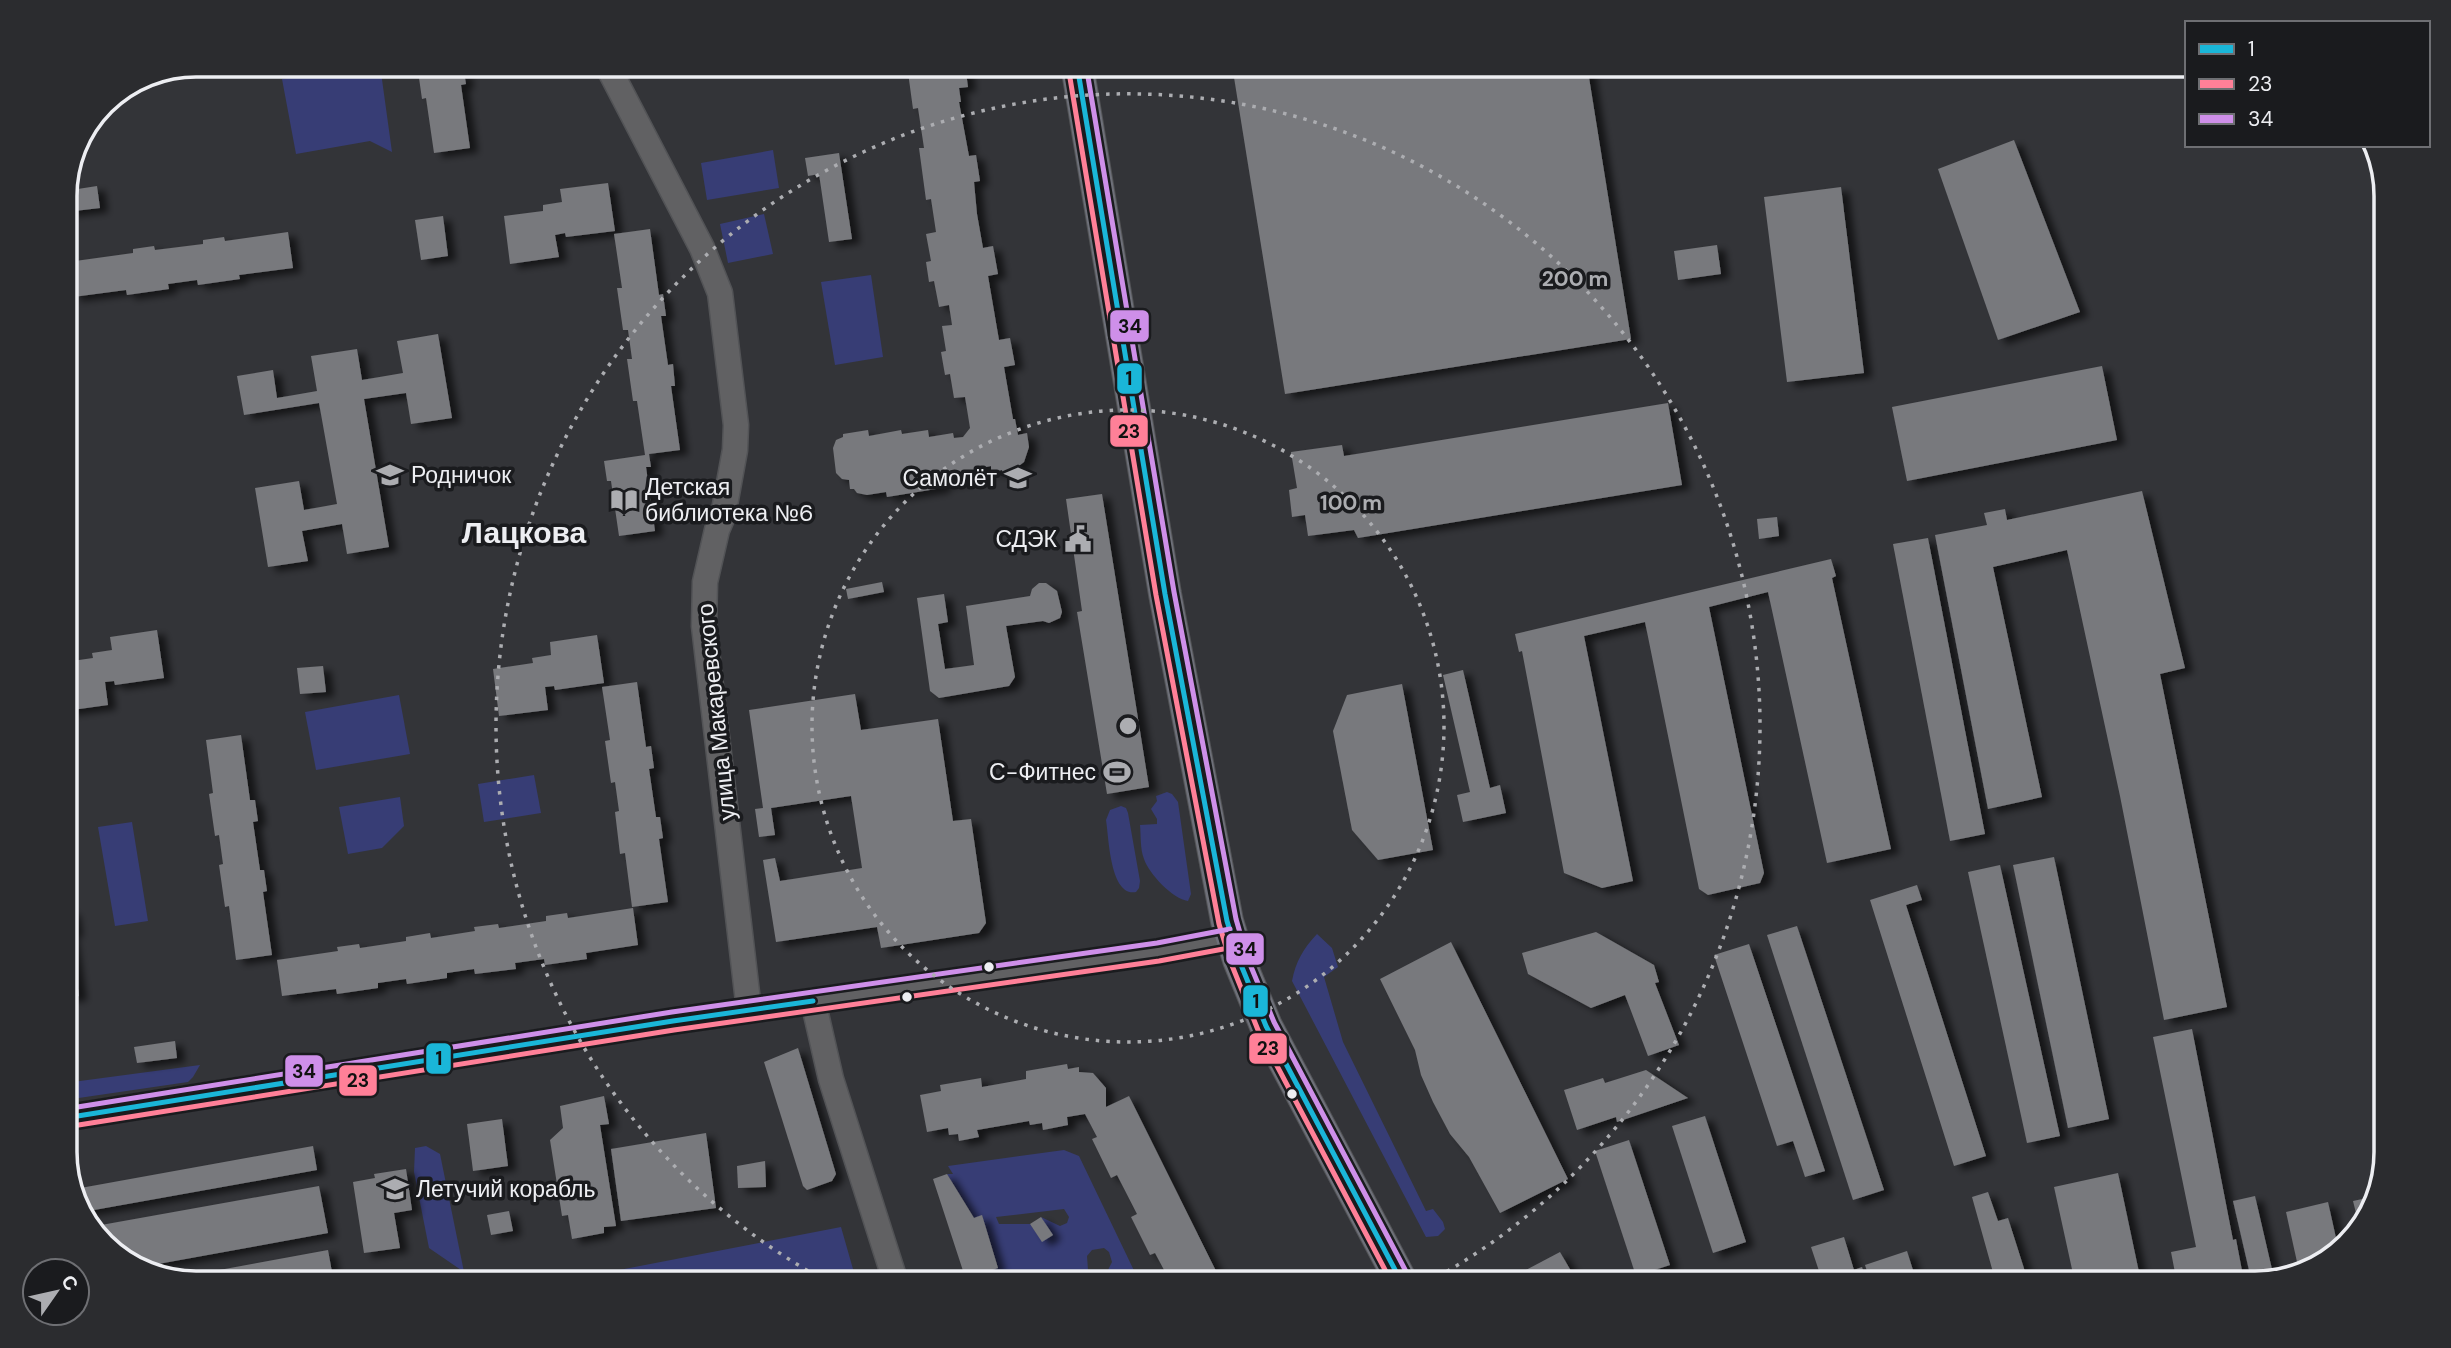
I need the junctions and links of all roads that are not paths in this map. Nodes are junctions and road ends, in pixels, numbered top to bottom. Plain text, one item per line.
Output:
1 (613, 77) edge
2 (1079, 77) edge
3 (1233, 938) junction
4 (813, 1001) junction
5 (749, 1010) junction
6 (77, 1116) edge
7 (892, 1271) edge
8 (1396, 1271) edge

1 - 5 street, улица Макаревского
2 - 3 main road
3 - 4 street
3 - 8 main road
4 - 5 street
4 - 7 street
5 - 6 street

